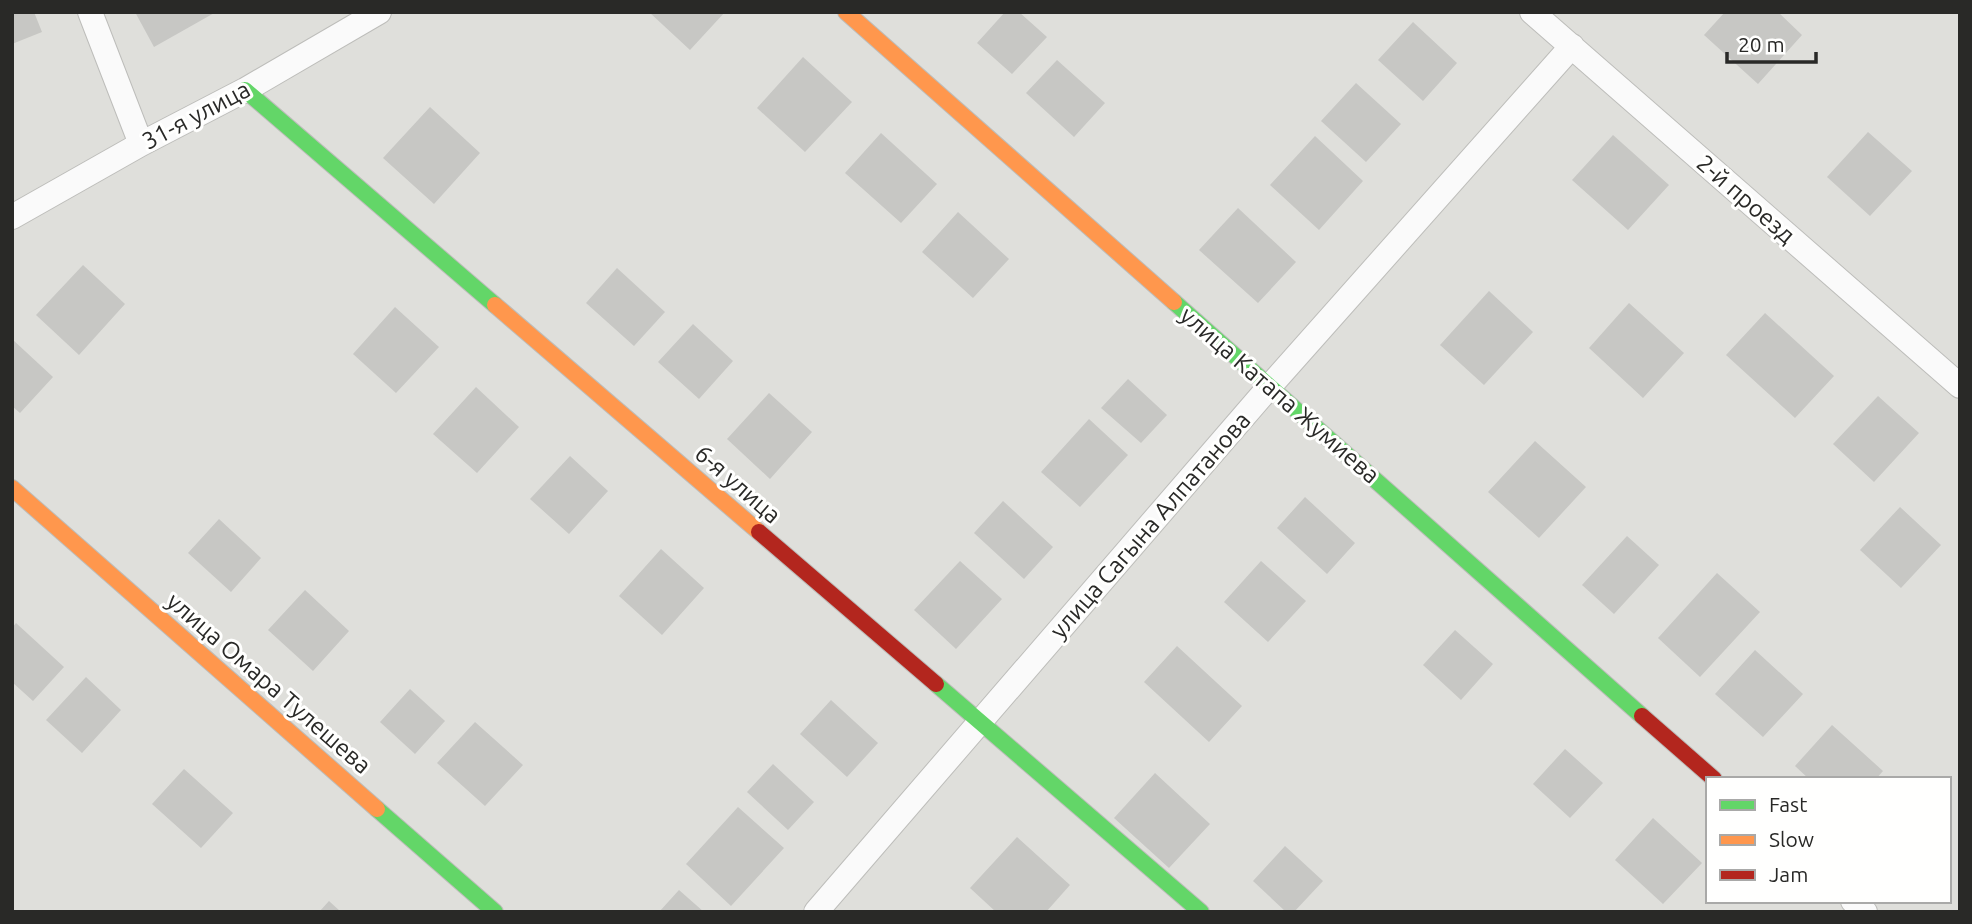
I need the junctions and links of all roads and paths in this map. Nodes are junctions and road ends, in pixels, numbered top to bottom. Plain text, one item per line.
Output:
1 (90, 12) edge
2 (379, 12) edge
3 (846, 12) edge
4 (1532, 12) edge
5 (1572, 47) junction
6 (246, 90) junction
7 (141, 144) junction
8 (12, 217) edge
9 (1270, 386) junction
10 (1960, 386) edge
11 (12, 488) edge
12 (980, 722) junction
13 (1712, 777) edge
14 (495, 912) edge
15 (816, 912) edge
16 (1201, 912) edge

1 - 7 street
2 - 6 street, 31-я улица
3 - 9 street, улица Катапа Жумиева
4 - 5 street, 2-й проезд
5 - 9 street, улица Сагына Алпатанова
5 - 10 street, 2-й проезд
6 - 7 street, 31-я улица
6 - 12 street, 6-я улица
7 - 8 street, 31-я улица
9 - 12 street, улица Сагына Алпатанова
9 - 13 street, улица Катапа Жумиева
11 - 14 street, улица Омара Тулешева
12 - 15 street, улица Сагына Алпатанова
12 - 16 street, 6-я улица

